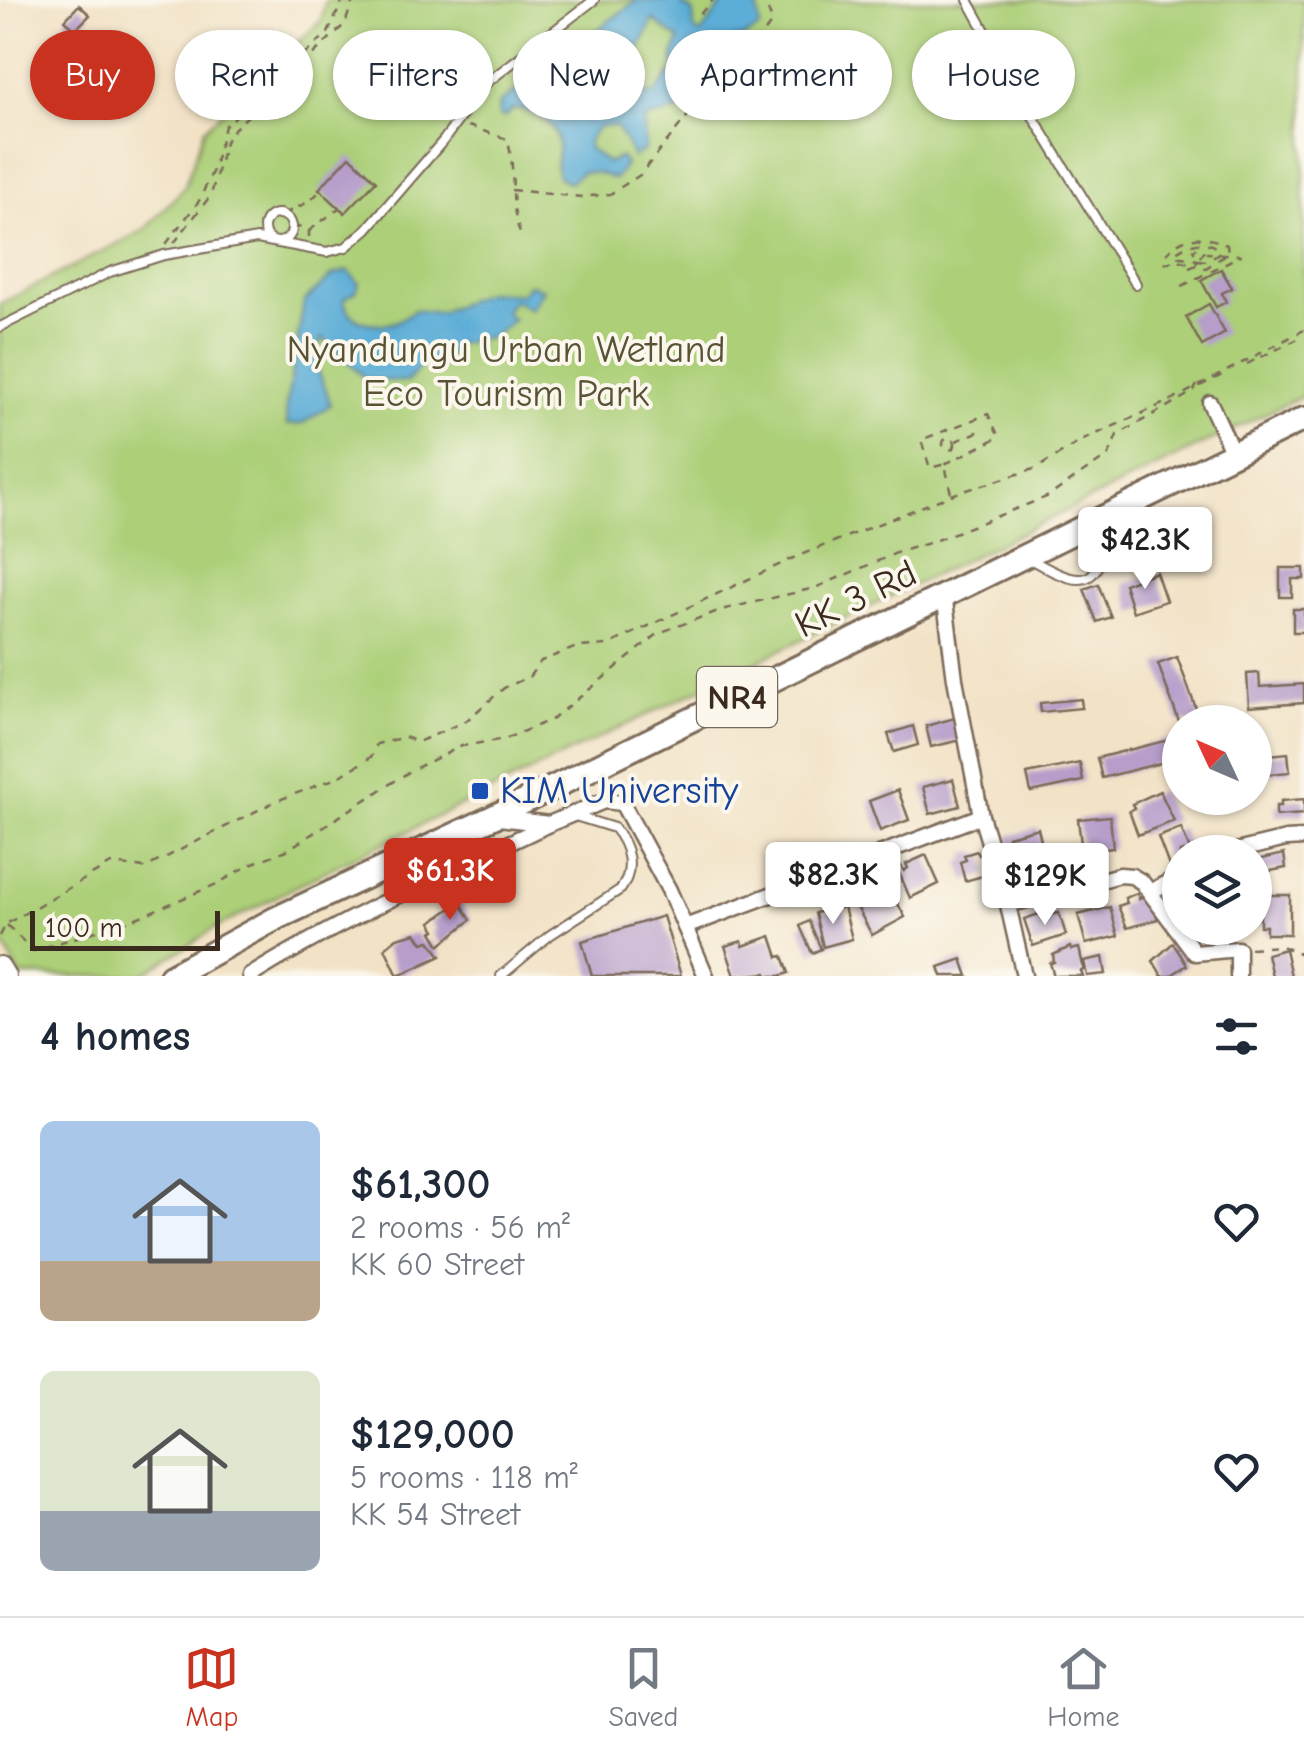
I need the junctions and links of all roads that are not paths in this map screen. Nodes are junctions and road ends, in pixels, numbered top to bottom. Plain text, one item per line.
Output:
1 (594, 0) edge
2 (968, 0) edge
3 (276, 242) junction
4 (1136, 284) dead end
5 (0, 327) edge
6 (1210, 403) dead end
7 (1304, 419) edge
8 (1233, 454) junction
9 (1108, 514) junction
10 (1024, 555) junction
11 (944, 594) junction
12 (570, 815) junction
13 (982, 816) junction
14 (493, 817) junction
15 (549, 824) junction
16 (1304, 838) edge
17 (1272, 842) edge
18 (1162, 886) edge
19 (1150, 892) junction
20 (1008, 905) junction
21 (685, 927) junction
22 (0, 966) edge
23 (6, 976) edge
24 (170, 976) edge
25 (250, 976) edge
26 (501, 976) edge
27 (706, 976) edge
28 (1024, 976) edge
29 (1238, 976) edge

1 - 3 lane
2 - 4 lane
3 - 3 lane
3 - 5 lane
6 - 8 street
7 - 8 highway, KK 3 Rd / NR4
8 - 9 highway, KK 3 Rd / NR4
9 - 10 highway, KK 3 Rd / NR4
9 - 10 lane
10 - 11 highway, KK 3 Rd / NR4
11 - 13 street
11 - 14 highway, KK 3 Rd / NR4
12 - 15 street
12 - 21 street
12 - 26 lane
13 - 20 street
13 - 21 street
14 - 15 street
14 - 24 highway, KK 3 Rd / NR4
15 - 25 street
16 - 17 street
18 - 19 street
19 - 20 street
19 - 29 street
20 - 28 street
21 - 27 street
22 - 23 street

